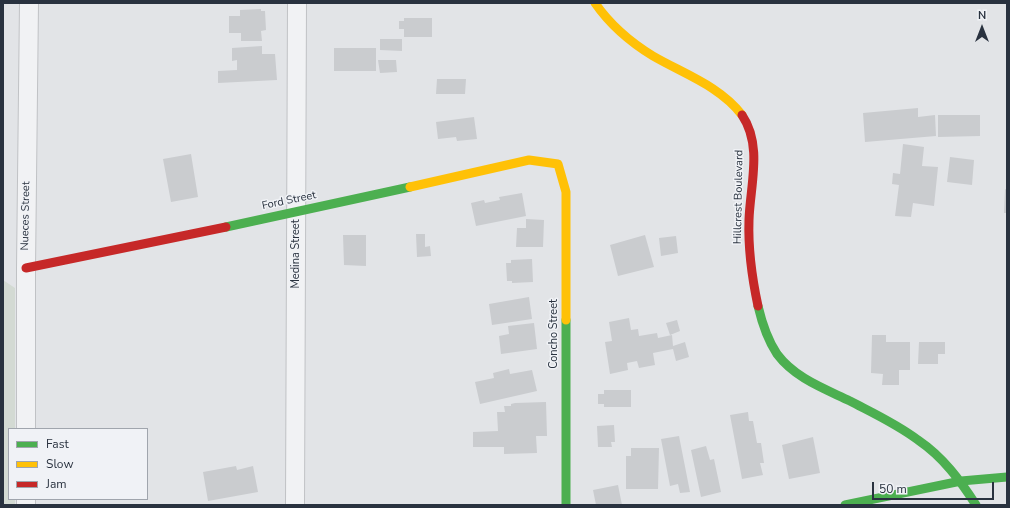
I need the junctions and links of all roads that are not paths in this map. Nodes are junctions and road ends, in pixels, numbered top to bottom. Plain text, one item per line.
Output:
1 (29, 3) edge
2 (297, 3) edge
3 (595, 3) edge
4 (558, 164) joint
5 (297, 212) junction
6 (26, 268) junction
7 (26, 428) edge
8 (1007, 477) edge
9 (961, 481) junction
10 (295, 505) edge
11 (566, 505) edge
12 (847, 505) edge
13 (976, 505) edge

1 - 6 street, Nueces Street
2 - 5 street, Medina Street
3 - 9 street, Hillcrest Boulevard
4 - 5 street, Ford Street
4 - 11 street, Concho Street
5 - 6 street, Ford Street
5 - 10 street, Medina Street
6 - 7 street, Nueces Street
8 - 9 street
9 - 12 street
9 - 13 street, Hillcrest Boulevard

